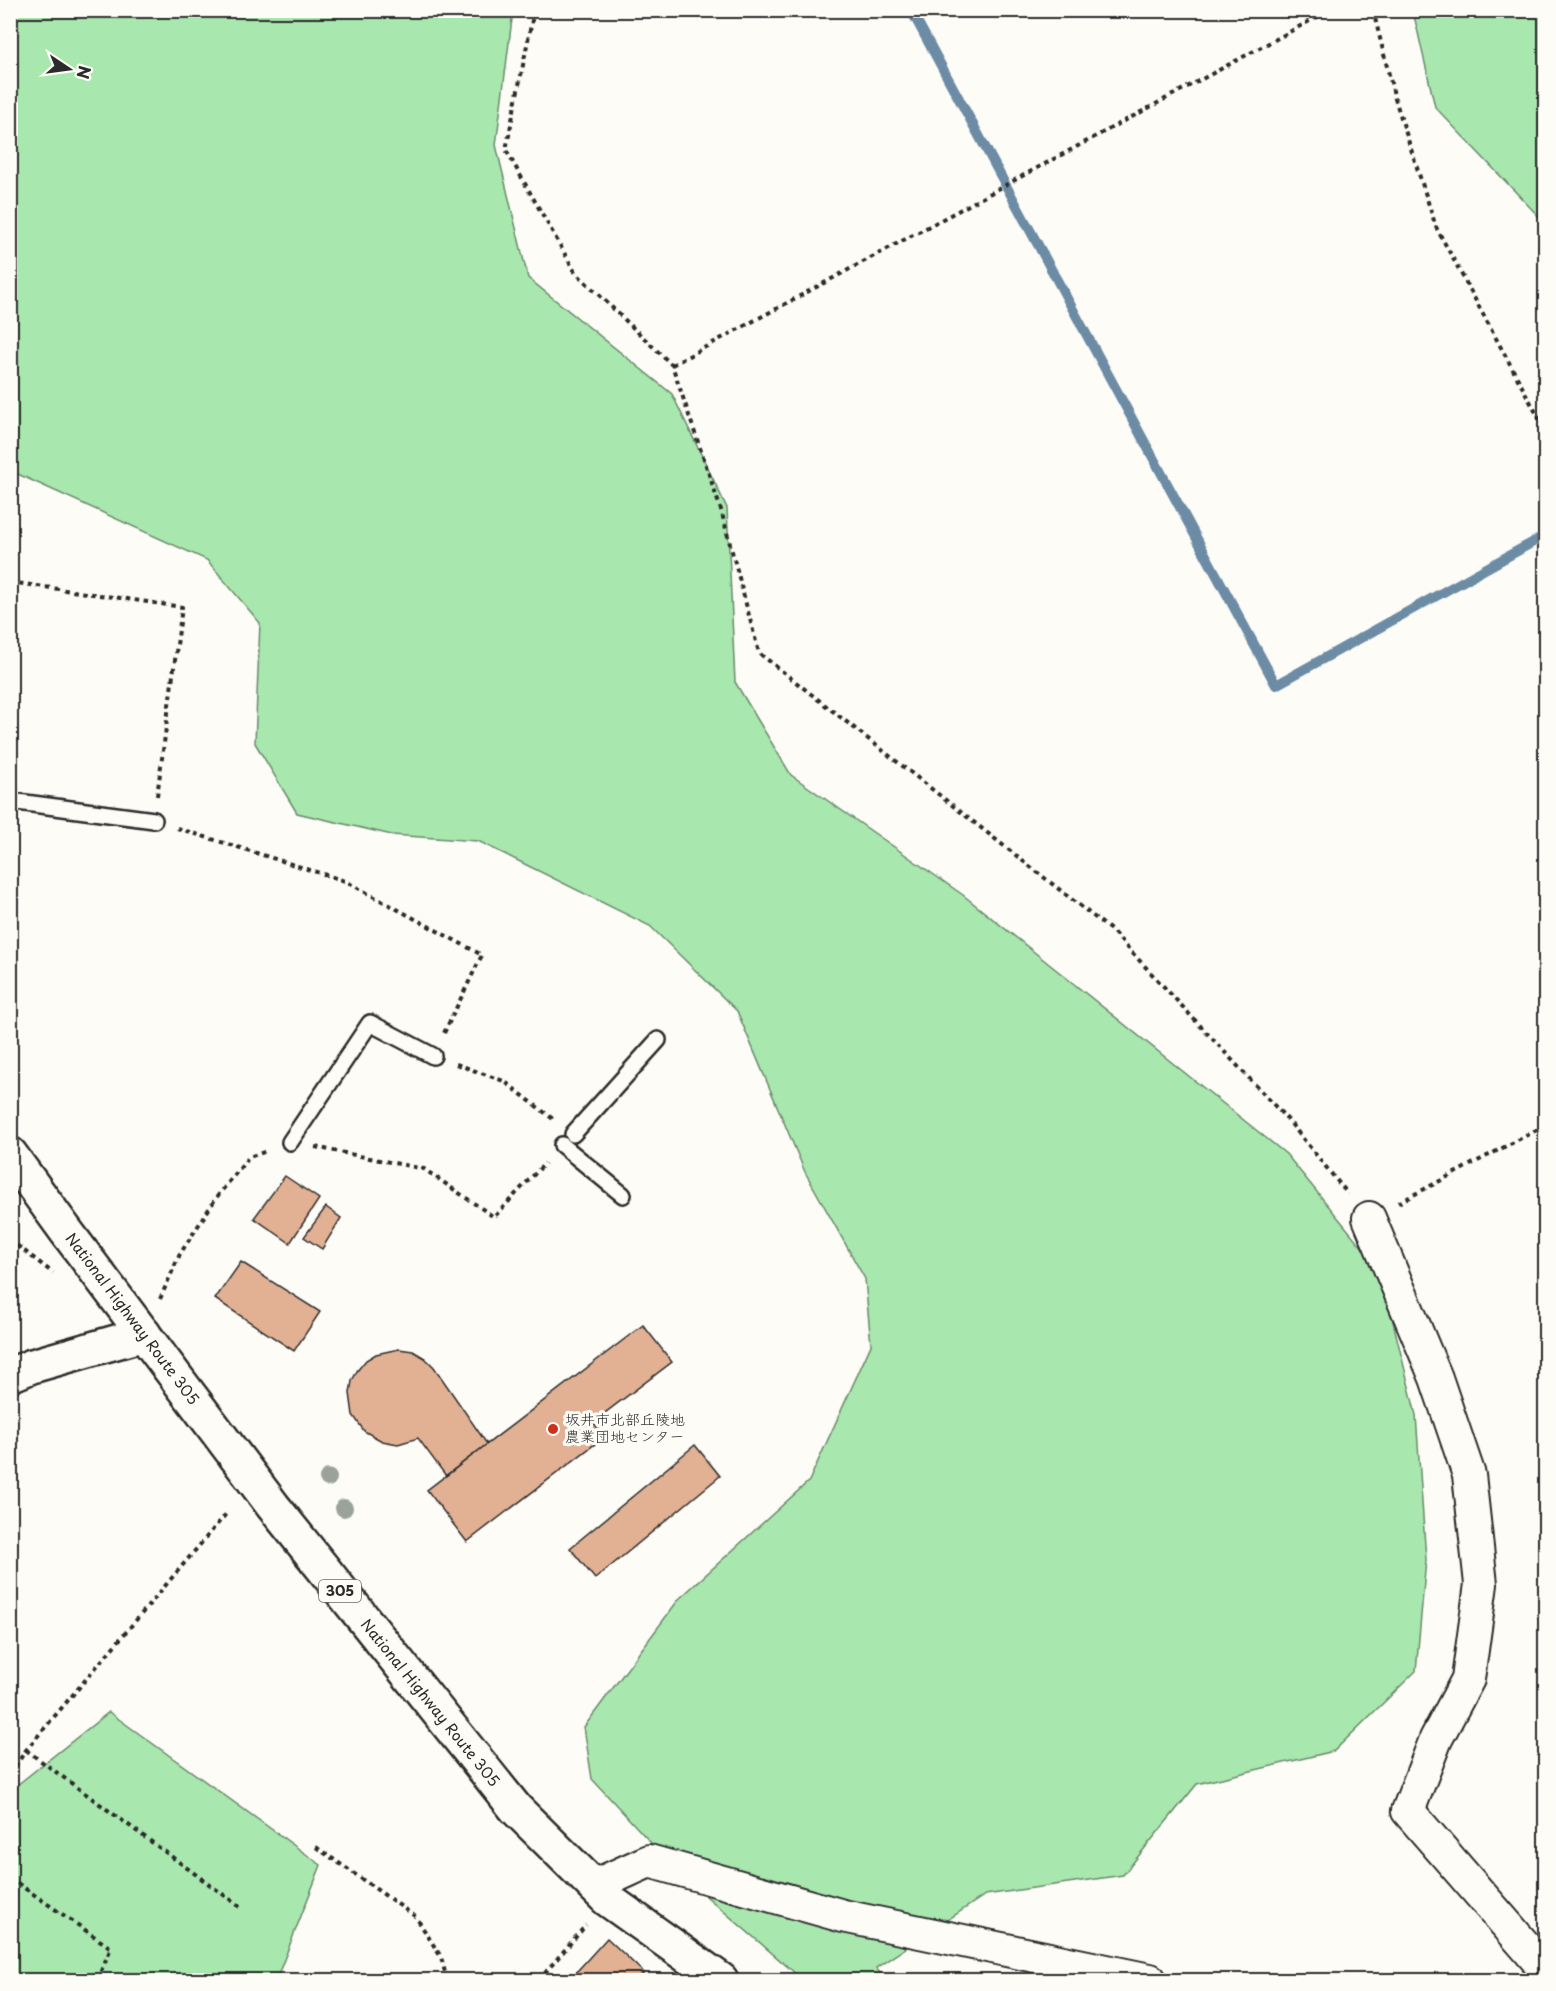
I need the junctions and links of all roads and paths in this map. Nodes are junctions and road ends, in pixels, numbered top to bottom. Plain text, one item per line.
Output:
1 (534, 10) edge
2 (1330, 10) edge
3 (1373, 10) edge
4 (672, 365) junction
5 (1545, 431) edge
6 (10, 582) edge
7 (10, 801) edge
8 (154, 820) junction
9 (658, 1040) dead end
10 (434, 1056) junction
11 (1545, 1125) edge
12 (573, 1134) joint
13 (290, 1142) junction
14 (562, 1145) joint
15 (10, 1154) edge
16 (623, 1195) dead end
17 (1369, 1218) junction
18 (144, 1334) junction
19 (10, 1375) edge
20 (225, 1514) dead end
21 (26, 1750) junction
22 (10, 1774) edge
23 (316, 1847) dead end
24 (10, 1878) edge
25 (601, 1893) junction
26 (243, 1909) dead end
27 (1545, 1970) edge
28 (97, 1980) edge
29 (447, 1980) edge
30 (538, 1980) edge
31 (721, 1980) edge
32 (1150, 1980) edge

1 - 4 path
2 - 4 path
3 - 5 path
4 - 17 path
6 - 8 path
7 - 8 lane
8 - 10 path
9 - 12 lane
10 - 12 path
10 - 13 lane
11 - 17 path
13 - 14 path
13 - 18 path
14 - 16 lane
15 - 18 main road, National Highway Route 305 / 305
17 - 27 street
18 - 19 main road
18 - 25 main road, National Highway Route 305 / 305
20 - 21 path
21 - 22 path
21 - 26 path
23 - 29 path
24 - 28 path
25 - 30 path
25 - 31 main road, National Highway Route 305 / 305
25 - 32 street

